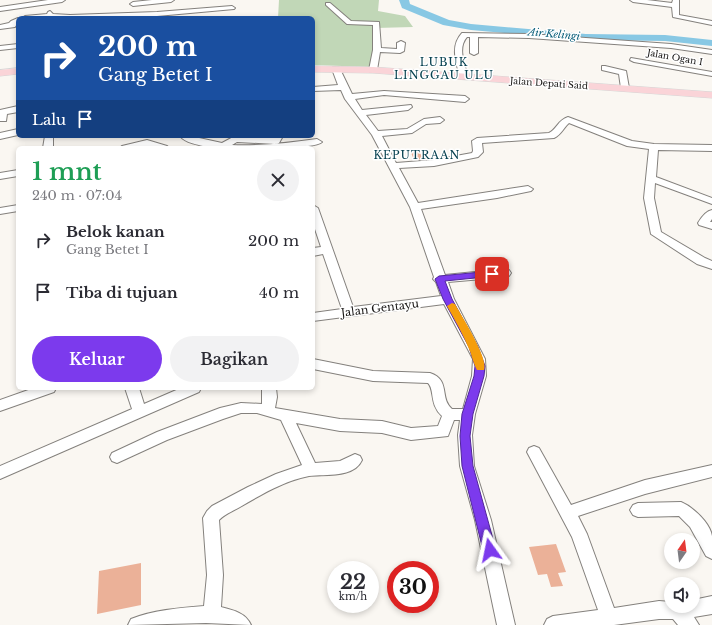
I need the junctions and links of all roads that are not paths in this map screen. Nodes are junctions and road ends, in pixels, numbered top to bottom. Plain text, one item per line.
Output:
1 (62, 0) edge
2 (171, 0) edge
3 (234, 0) edge
4 (633, 0) edge
5 (647, 1) edge
6 (131, 2) edge
7 (676, 3) edge
8 (328, 4) dead end
9 (232, 8) junction
10 (0, 9) edge
11 (135, 15) junction
12 (189, 15) edge
13 (38, 16) edge
14 (62, 16) edge
15 (102, 16) edge
16 (232, 16) edge
17 (16, 21) edge
18 (712, 23) edge
19 (0, 27) edge
20 (474, 35) junction
21 (401, 43) dead end
22 (16, 46) edge
23 (0, 48) edge
24 (377, 50) junction
25 (712, 52) edge
26 (474, 53) dead end
27 (634, 60) dead end
28 (315, 68) edge
29 (605, 68) dead end
30 (336, 69) junction
31 (373, 70) junction
32 (16, 71) edge
33 (0, 73) edge
34 (712, 74) edge
35 (464, 77) junction
36 (625, 88) junction
37 (315, 89) edge
38 (345, 92) junction
39 (712, 95) edge
40 (465, 100) dead end
41 (408, 107) dead end
42 (16, 109) edge
43 (360, 113) junction
44 (3, 119) dead end
45 (440, 120) dead end
46 (16, 132) edge
47 (376, 134) junction
48 (0, 136) edge
49 (186, 138) edge
50 (148, 140) edge
51 (296, 140) edge
52 (278, 141) edge
53 (317, 142) dead end
54 (133, 146) edge
55 (160, 146) edge
56 (213, 146) edge
57 (237, 146) edge
58 (654, 147) junction
59 (712, 148) edge
60 (394, 166) junction
61 (16, 173) edge
62 (0, 176) edge
63 (650, 178) junction
64 (528, 189) dead end
65 (712, 201) edge
66 (414, 207) junction
67 (16, 208) edge
68 (0, 211) edge
69 (712, 213) edge
70 (315, 214) edge
71 (712, 226) edge
72 (327, 250) junction
73 (315, 252) edge
74 (712, 265) edge
75 (505, 273) dead end
76 (439, 279) junction
77 (448, 299) junction
78 (349, 312) junction
79 (315, 317) edge
80 (315, 364) edge
81 (43, 390) edge
82 (133, 390) edge
83 (190, 390) edge
84 (269, 390) edge
85 (0, 406) edge
86 (268, 411) junction
87 (140, 412) junction
88 (468, 414) junction
89 (449, 415) junction
90 (286, 416) junction
91 (534, 452) dead end
92 (117, 457) dead end
93 (355, 460) dead end
94 (311, 470) junction
95 (712, 470) edge
96 (0, 473) edge
97 (638, 510) dead end
98 (567, 513) junction
99 (712, 551) edge
100 (712, 604) edge
101 (700, 606) edge
102 (664, 610) edge
103 (679, 613) edge
104 (212, 616) junction
105 (609, 617) junction
106 (137, 625) edge
107 (242, 625) edge
108 (506, 625) edge
109 (557, 625) edge
110 (690, 625) edge

1 - 10 street
2 - 6 street
3 - 9 street
4 - 5 street
5 - 7 street
6 - 11 street
7 - 18 street
8 - 24 street
9 - 12 street
9 - 16 street
11 - 12 street
11 - 15 street
13 - 14 street
17 - 19 street
20 - 25 street
20 - 26 street
20 - 35 street
21 - 24 street
22 - 23 street
24 - 31 street
27 - 34 street, Jalan Ogan I
28 - 30 main road, Jalan Depati Said
29 - 36 street
30 - 31 main road, Jalan Depati Said
30 - 38 street
31 - 35 main road, Jalan Depati Said
32 - 33 main road
35 - 36 main road, Jalan Depati Said
36 - 39 main road, Jalan Depati Said
37 - 38 street
38 - 40 street
38 - 43 street
41 - 43 street
42 - 44 street
43 - 47 street
45 - 47 street
46 - 48 street
47 - 60 street
49 - 56 street
50 - 54 street
50 - 55 street
51 - 52 street
51 - 53 street
52 - 57 street
58 - 59 street
58 - 60 street
58 - 63 street
60 - 66 street
61 - 62 street
63 - 65 street
63 - 74 street
64 - 66 street
66 - 76 street
67 - 68 street
69 - 71 street
70 - 72 street
72 - 73 street
72 - 78 street
75 - 76 street
76 - 77 street
77 - 78 street, Jalan Gentayu
77 - 88 street
78 - 79 street, Jalan Gentayu
80 - 89 street
81 - 85 street
82 - 87 street
83 - 87 street
84 - 86 street
86 - 90 street
86 - 92 street
87 - 96 street
88 - 89 street
88 - 108 street
89 - 90 street
90 - 94 street
91 - 98 street
93 - 94 street
94 - 104 street
95 - 98 street
97 - 99 street
98 - 105 street
100 - 101 street
102 - 105 street
103 - 110 street
104 - 106 street
104 - 107 street
105 - 109 street

